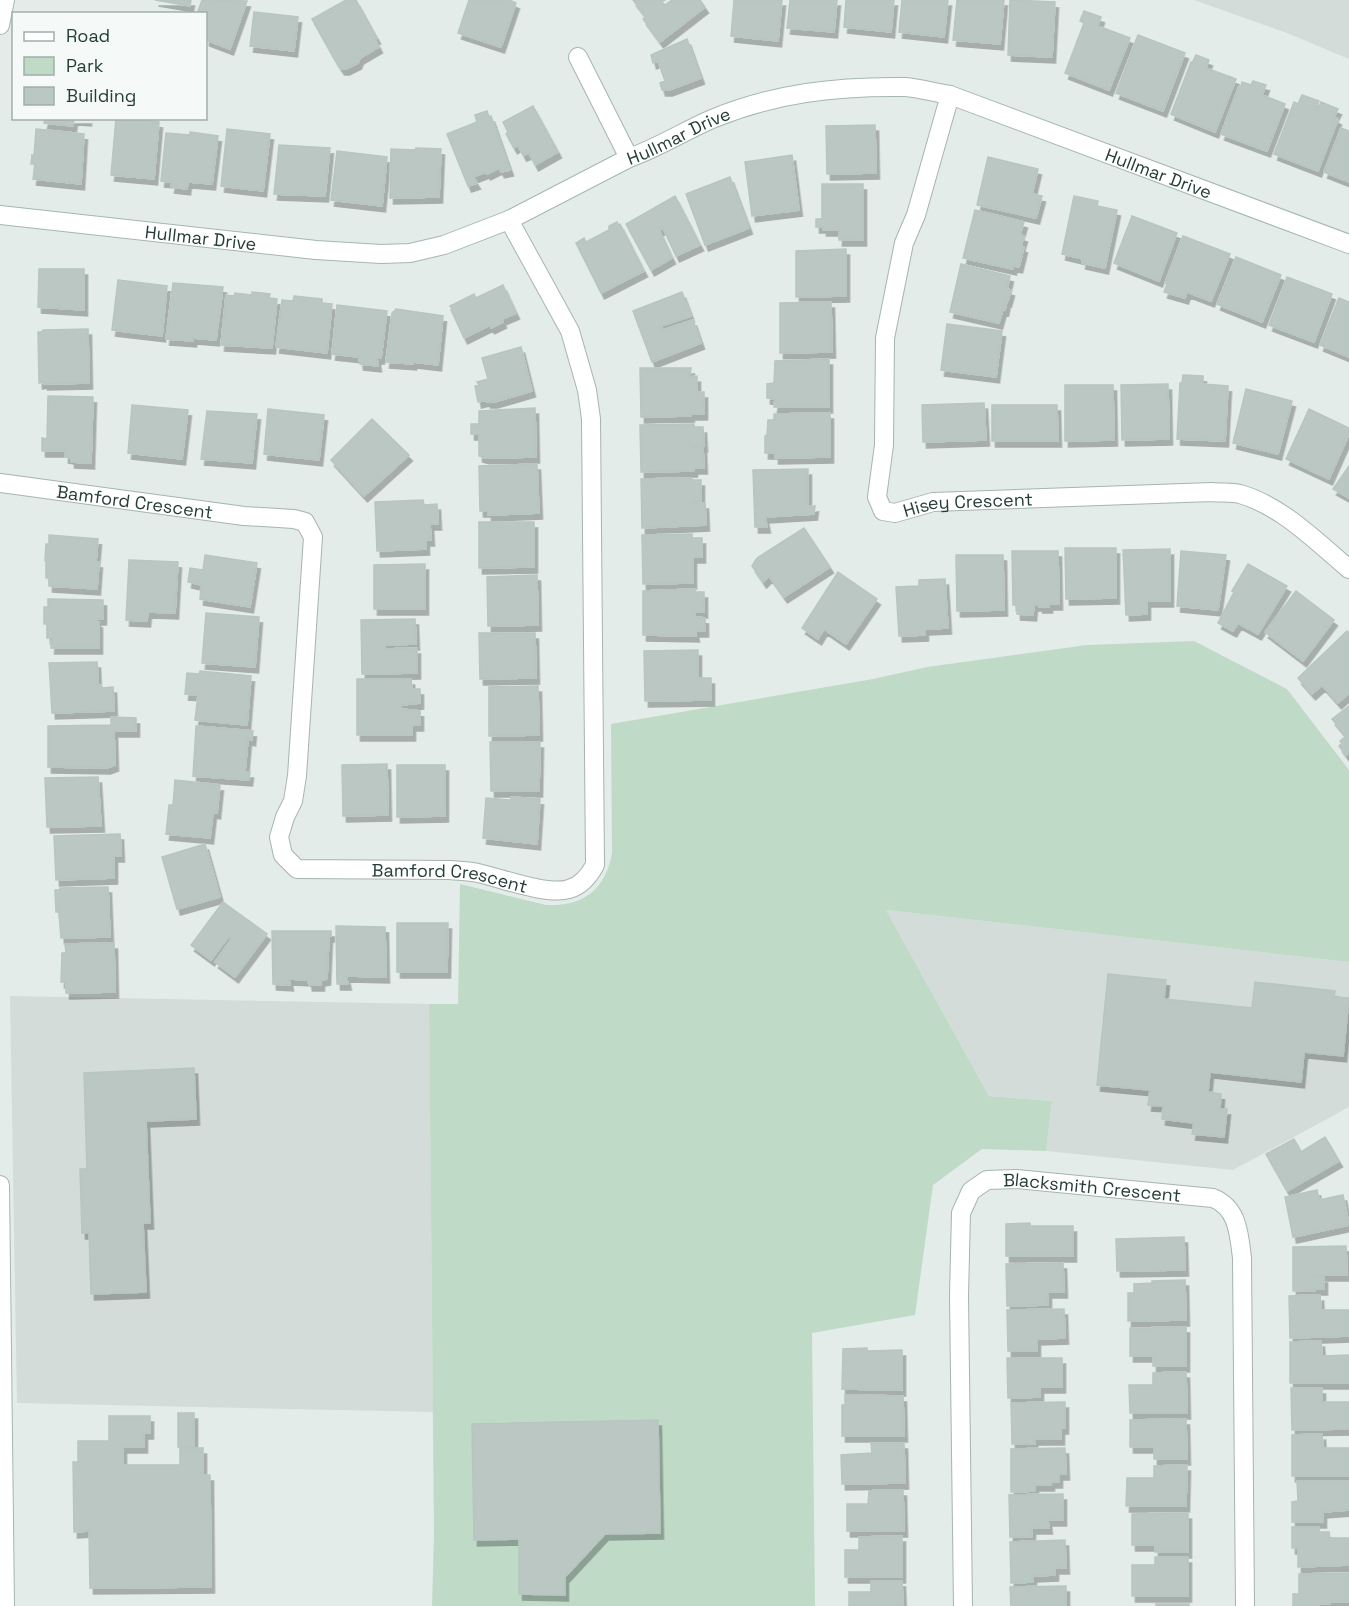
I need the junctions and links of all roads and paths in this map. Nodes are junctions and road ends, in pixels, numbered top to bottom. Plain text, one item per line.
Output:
1 (5, 0) edge
2 (0, 25) edge
3 (578, 57) dead end
4 (950, 95) junction
5 (629, 158) junction
6 (0, 215) edge
7 (509, 220) junction
8 (1349, 244) edge
9 (0, 483) edge
10 (1349, 569) edge
11 (0, 1185) edge
12 (5, 1606) edge
13 (963, 1606) edge
14 (1245, 1606) edge

1 - 2 street
3 - 5 street
4 - 5 street, Hullmar Drive
4 - 8 street, Hullmar Drive
4 - 10 street, Hisey Crescent
5 - 7 street, Hullmar Drive
6 - 7 street, Hullmar Drive
7 - 9 street, Bamford Crescent
11 - 12 street
13 - 14 street, Blacksmith Crescent

